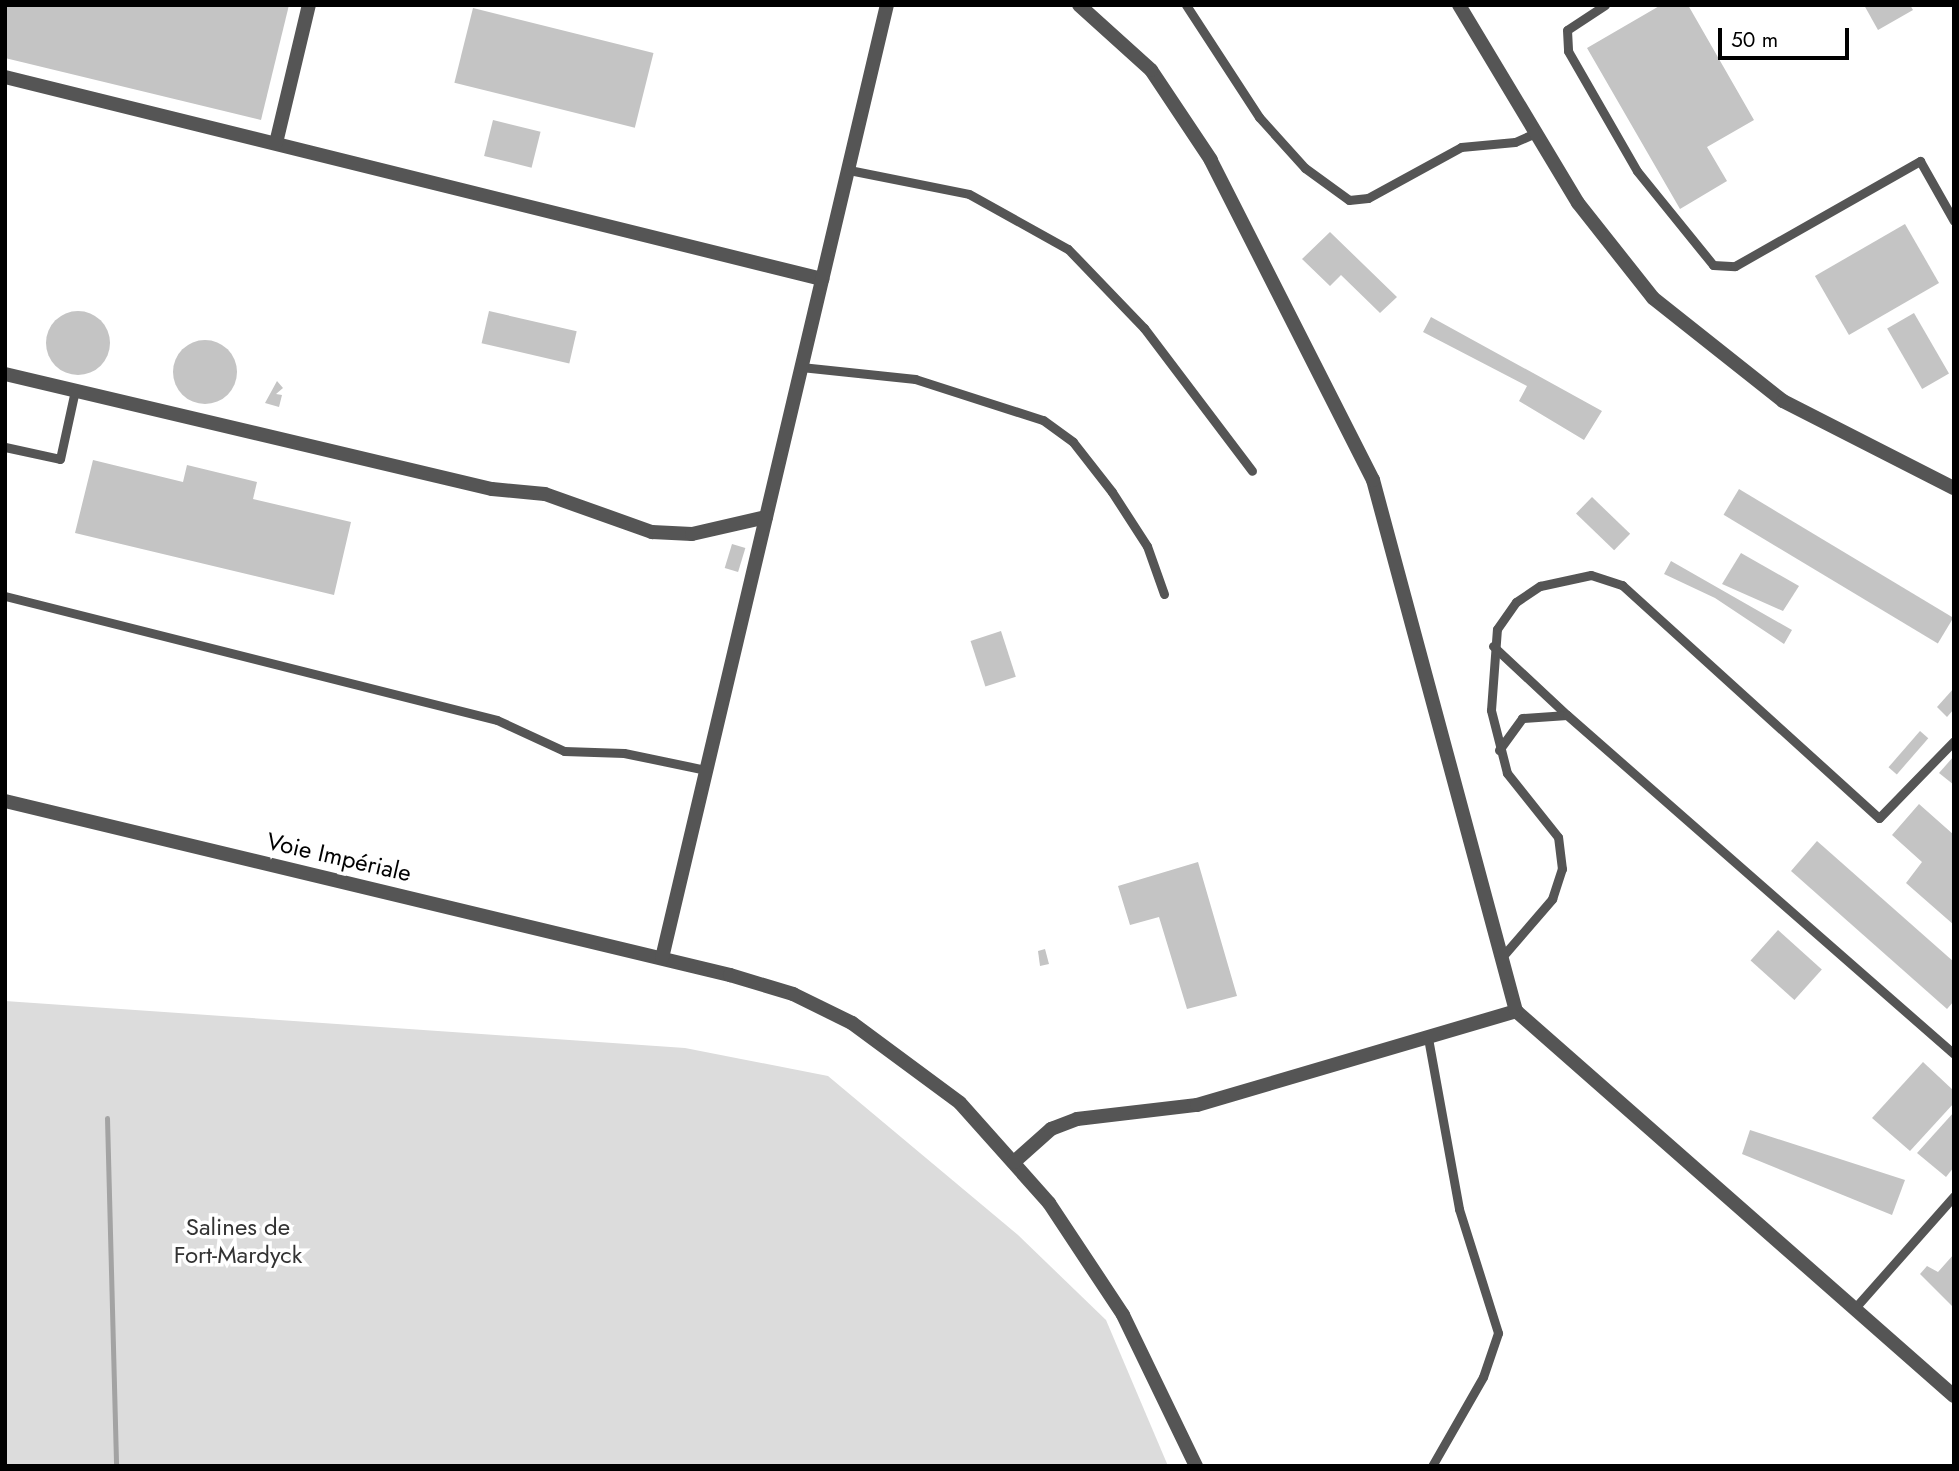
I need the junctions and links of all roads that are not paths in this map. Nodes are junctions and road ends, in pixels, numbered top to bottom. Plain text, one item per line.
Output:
1 (309, 5) edge
2 (887, 5) edge
3 (1079, 5) edge
4 (1186, 5) edge
5 (1459, 5) edge
6 (1605, 5) edge
7 (5, 77) edge
8 (1535, 133) junction
9 (276, 144) junction
10 (849, 170) junction
11 (1954, 221) edge
12 (822, 279) junction
13 (802, 367) junction
14 (5, 374) edge
15 (75, 390) junction
16 (5, 447) edge
17 (1252, 471) dead end
18 (1954, 488) edge
19 (766, 517) junction
20 (1164, 594) dead end
21 (5, 596) edge
22 (1493, 646) junction
23 (1567, 715) junction
24 (1954, 741) edge
25 (1499, 752) junction
26 (706, 770) junction
27 (5, 801) edge
28 (1502, 957) junction
29 (662, 958) junction
30 (1516, 1011) junction
31 (1429, 1038) junction
32 (1954, 1054) edge
33 (1014, 1162) junction
34 (1954, 1196) edge
35 (1854, 1309) junction
36 (1954, 1396) edge
37 (1196, 1466) edge
38 (1432, 1466) edge

1 - 9 street
2 - 10 street
3 - 28 street
4 - 8 lane
5 - 8 street
6 - 11 lane
7 - 9 street
8 - 18 street
9 - 12 street
10 - 12 street
10 - 17 lane
12 - 13 street
13 - 19 street
13 - 20 lane
14 - 15 street
15 - 16 lane
15 - 19 street
19 - 26 street
21 - 26 lane
22 - 23 lane
22 - 24 lane
22 - 25 lane
23 - 25 lane
23 - 32 lane
25 - 28 lane
26 - 29 street
27 - 29 street, Voie Impériale
28 - 30 street
29 - 33 street, Voie Impériale
30 - 31 street
30 - 35 street
31 - 33 street
31 - 38 lane
33 - 37 street, Voie Impériale
34 - 35 lane
35 - 36 street

